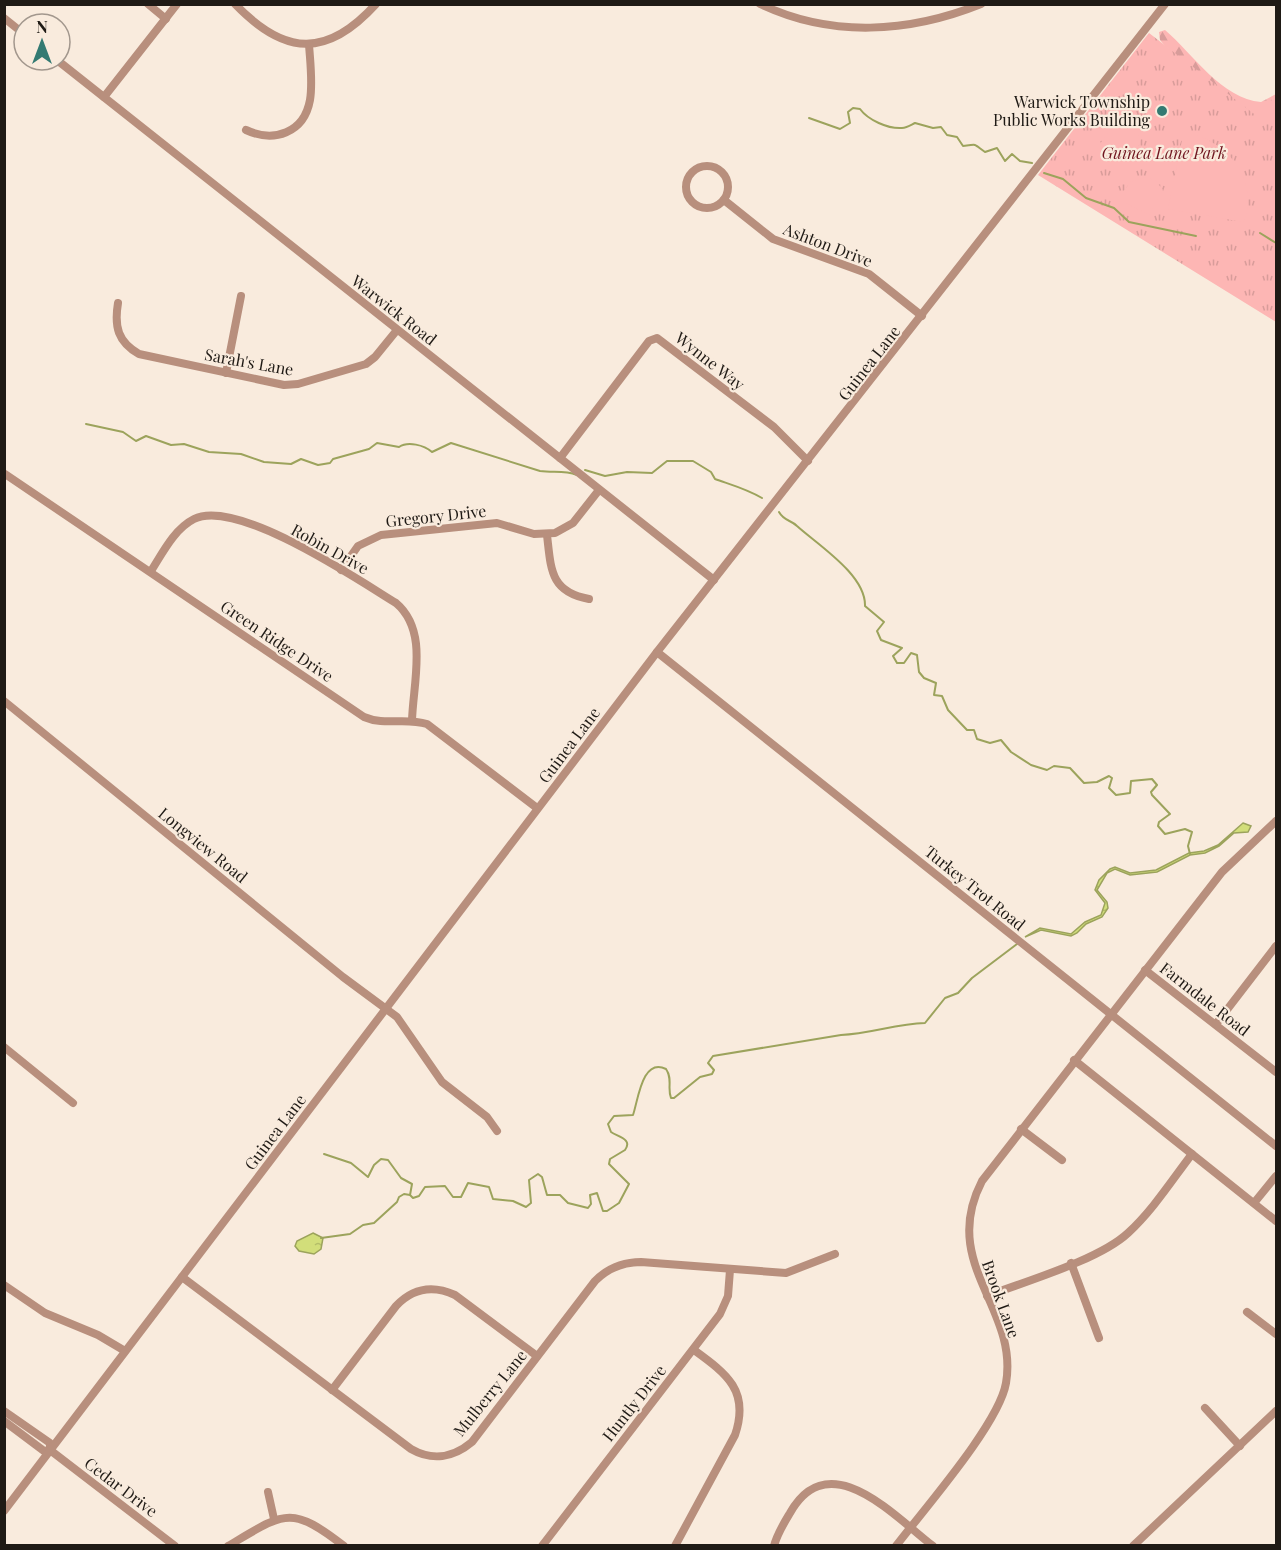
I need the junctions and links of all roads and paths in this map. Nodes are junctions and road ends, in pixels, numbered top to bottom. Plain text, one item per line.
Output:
1 (148, 4) edge
2 (177, 4) edge
3 (236, 4) edge
4 (376, 4) edge
5 (760, 4) edge
6 (981, 4) edge
7 (1165, 4) edge
8 (166, 19) junction
9 (309, 44) junction
10 (72, 72) edge
11 (104, 97) junction
12 (246, 130) dead end
13 (723, 200) junction
14 (241, 296) dead end
15 (118, 303) dead end
16 (922, 316) junction
17 (397, 330) junction
18 (226, 373) junction
19 (560, 458) junction
20 (808, 461) junction
21 (5, 474) edge
22 (600, 490) junction
23 (547, 535) junction
24 (340, 570) junction
25 (151, 572) junction
26 (714, 580) junction
27 (590, 599) dead end
28 (657, 652) junction
29 (4, 701) edge
30 (412, 721) junction
31 (537, 808) junction
32 (1276, 820) edge
33 (1276, 946) edge
34 (1145, 970) junction
35 (385, 1009) junction
36 (1111, 1014) junction
37 (1216, 1024) junction
38 (4, 1047) edge
39 (1074, 1060) junction
40 (1276, 1072) edge
41 (73, 1102) dead end
42 (1021, 1129) junction
43 (497, 1131) dead end
44 (1276, 1146) edge
45 (1192, 1154) junction
46 (1062, 1160) dead end
47 (1276, 1176) edge
48 (1254, 1203) junction
49 (1276, 1221) edge
50 (835, 1254) dead end
51 (1071, 1263) junction
52 (730, 1270) junction
53 (182, 1277) junction
54 (4, 1285) edge
55 (987, 1296) junction
56 (1246, 1312) dead end
57 (1276, 1334) edge
58 (1099, 1338) dead end
59 (694, 1350) junction
60 (125, 1351) junction
61 (537, 1356) junction
62 (332, 1390) junction
63 (1205, 1408) dead end
64 (4, 1411) edge
65 (1276, 1411) edge
66 (4, 1421) edge
67 (18, 1426) junction
68 (1240, 1446) junction
69 (50, 1450) junction
70 (268, 1492) dead end
71 (4, 1510) edge
72 (274, 1519) junction
73 (910, 1528) junction
74 (175, 1545) edge
75 (228, 1545) edge
76 (344, 1545) edge
77 (542, 1545) edge
78 (675, 1545) edge
79 (774, 1545) edge
80 (896, 1545) edge
81 (933, 1545) edge
82 (1133, 1545) edge

1 - 8 street
2 - 8 street
3 - 9 street
4 - 9 street
5 - 6 street
7 - 16 street, Guinea Lane
8 - 11 street
9 - 12 street
10 - 11 street, Warwick Road
11 - 17 street, Warwick Road
13 - 13 street
13 - 16 street, Ashton Drive
14 - 18 street
15 - 18 street, Sarah's Lane
16 - 20 street, Guinea Lane
17 - 18 street, Sarah's Lane
17 - 19 street, Warwick Road
19 - 20 street, Wynne Way
19 - 22 street, Warwick Road
20 - 26 street, Guinea Lane
21 - 25 street, Green Ridge Drive
22 - 23 street
22 - 26 street, Warwick Road
23 - 24 street, Gregory Drive
23 - 27 street
24 - 25 street, Robin Drive
24 - 30 street, Robin Drive
25 - 30 street, Green Ridge Drive
26 - 28 street, Guinea Lane
28 - 31 street, Guinea Lane
28 - 36 street, Turkey Trot Road
29 - 35 street, Longview Road
30 - 31 street, Green Ridge Drive
31 - 35 street, Guinea Lane
32 - 34 street, Brook Lane
33 - 37 street
34 - 36 street, Brook Lane
34 - 37 street, Farmdale Road
35 - 43 street, Longview Road
35 - 53 street, Guinea Lane
36 - 39 street, Brook Lane
36 - 44 street, Turkey Trot Road
37 - 40 street, Farmdale Road
38 - 41 street
39 - 42 street, Brook Lane
39 - 45 street
42 - 46 street
42 - 55 street, Brook Lane
45 - 48 street
45 - 51 street
47 - 48 street
48 - 49 street
50 - 52 street, Mulberry Lane
51 - 55 street
51 - 58 street
52 - 59 street, Huntly Drive
52 - 61 street, Mulberry Lane
53 - 60 street, Guinea Lane
53 - 62 street, Mulberry Lane
54 - 60 street
55 - 73 street, Brook Lane
56 - 57 street
59 - 77 street, Huntly Drive
59 - 78 street
60 - 69 street, Guinea Lane
61 - 62 street, Mulberry Lane
61 - 62 street
63 - 68 street
64 - 67 street
65 - 68 street
66 - 67 street
67 - 69 street, Cedar Drive
68 - 82 street
69 - 71 street, Guinea Lane
69 - 74 street, Cedar Drive
70 - 72 street
72 - 75 street
72 - 76 street
73 - 79 street
73 - 80 street, Brook Lane
73 - 81 street

